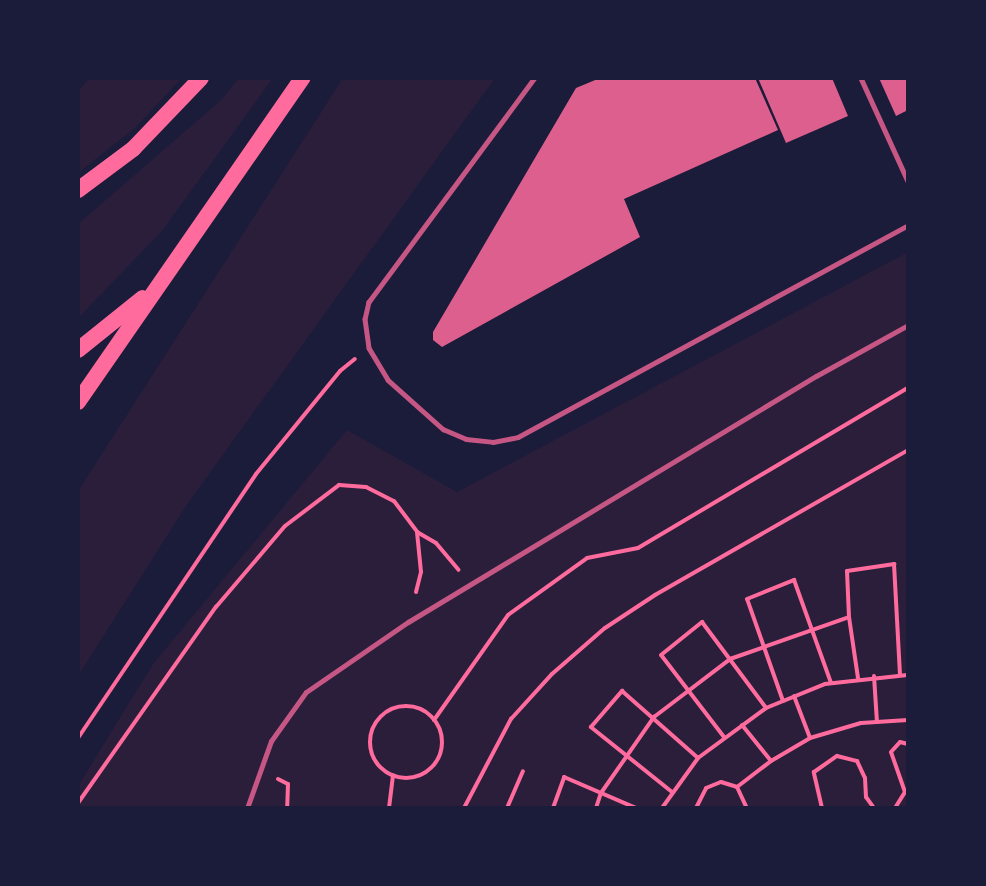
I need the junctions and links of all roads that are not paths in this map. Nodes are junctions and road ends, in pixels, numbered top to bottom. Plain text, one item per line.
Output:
1 (201, 78) edge
2 (302, 78) edge
3 (535, 78) edge
4 (861, 78) edge
5 (908, 181) edge
6 (78, 190) edge
7 (908, 225) edge
8 (155, 288) junction
9 (908, 325) edge
10 (78, 350) edge
11 (78, 402) edge
12 (247, 808) edge

1 - 6 highway
2 - 8 highway
3 - 7 lane
4 - 5 lane
8 - 10 highway
8 - 11 highway
9 - 12 street

